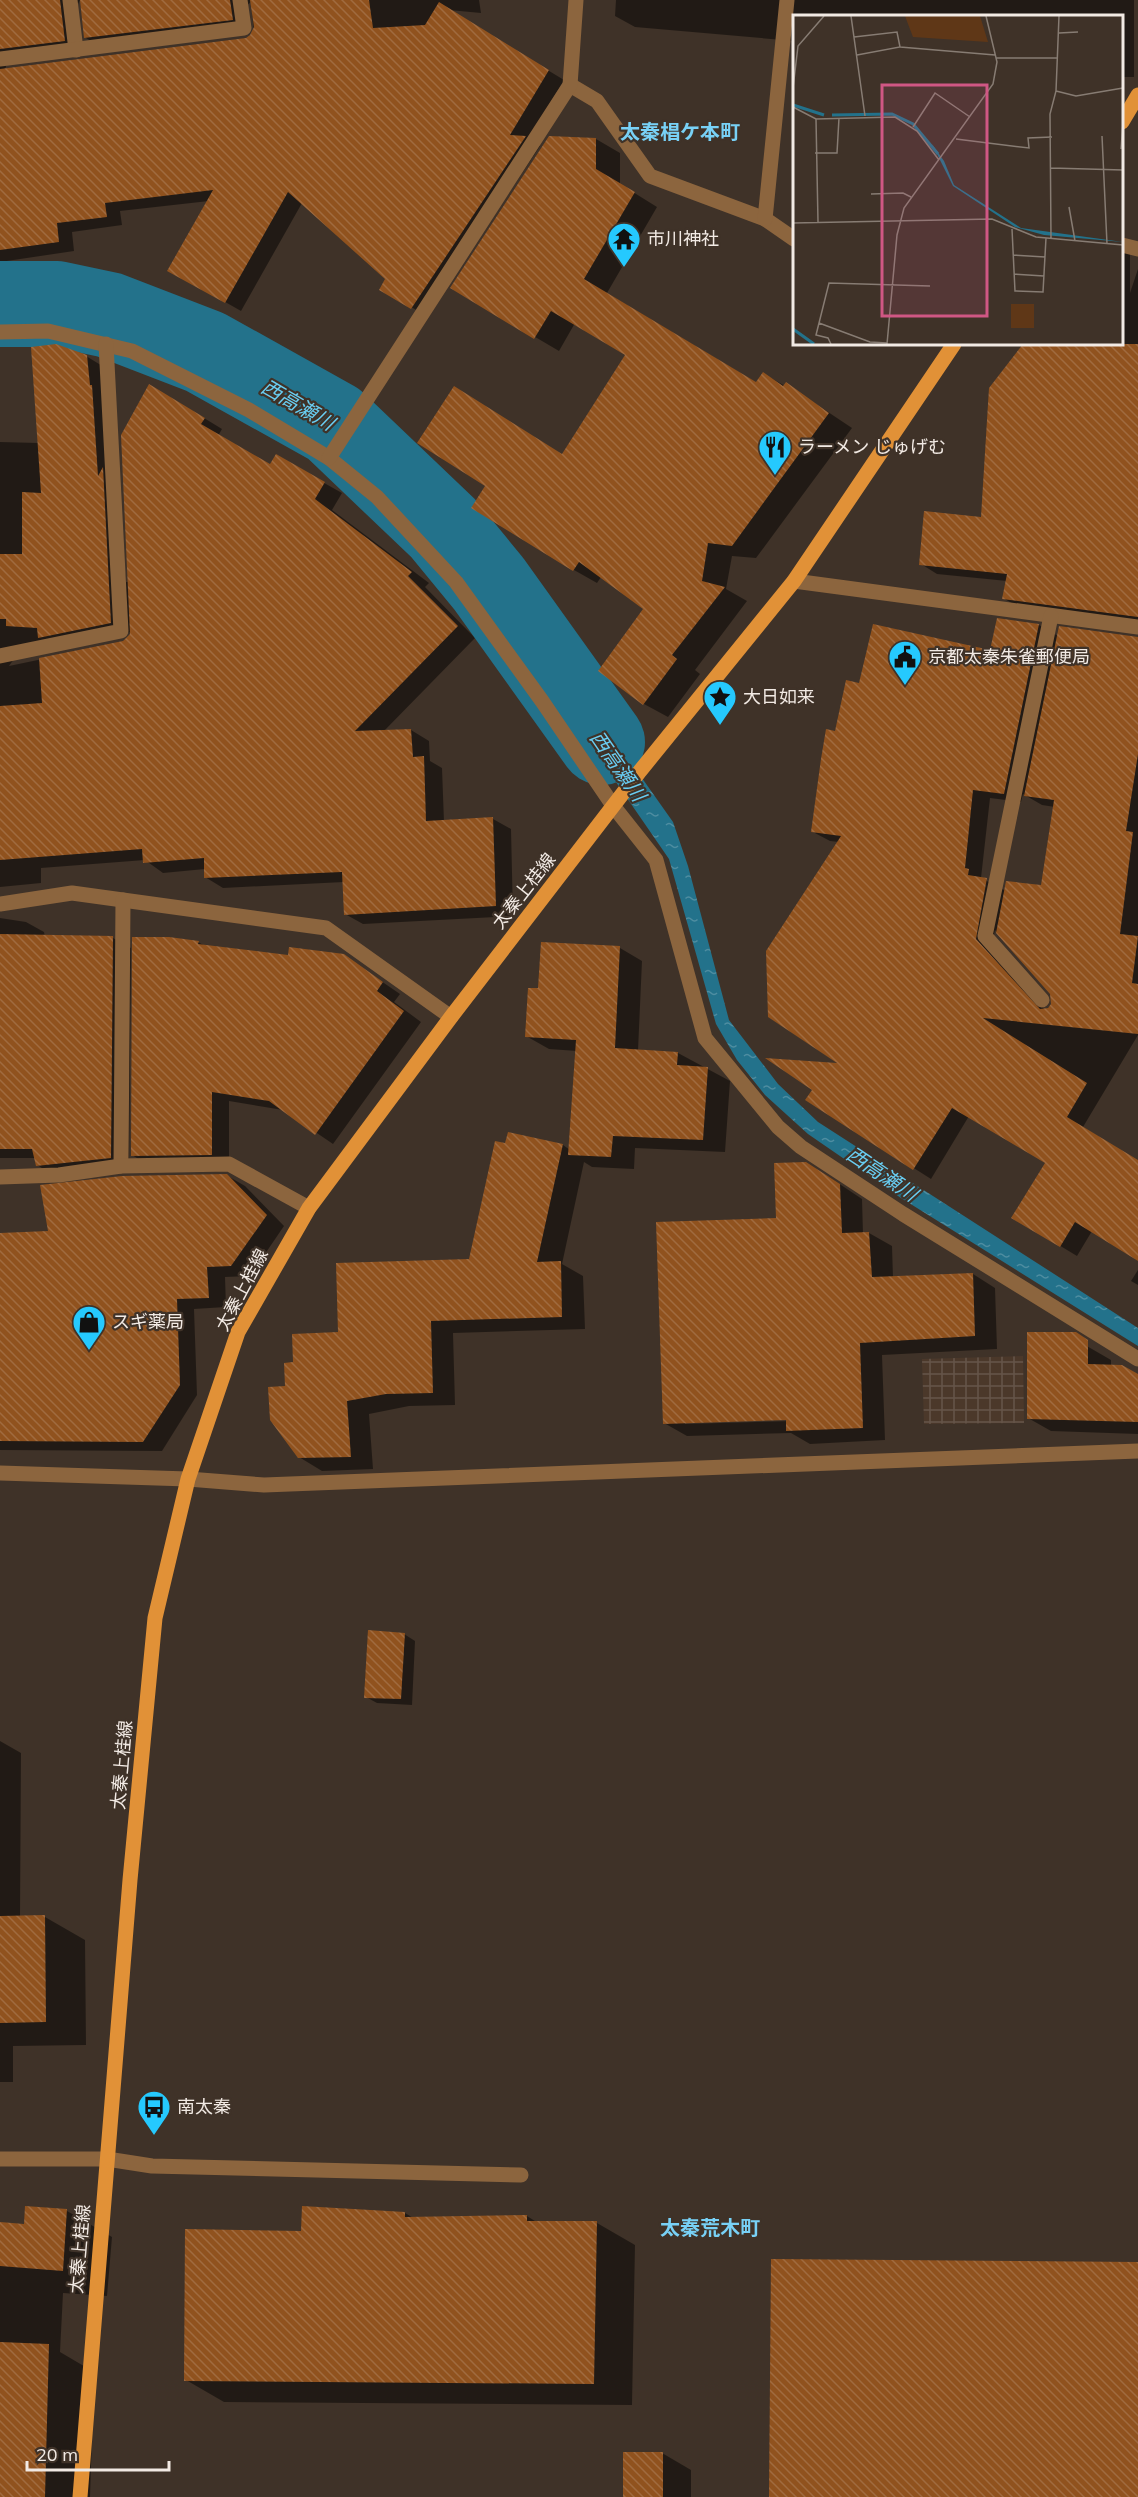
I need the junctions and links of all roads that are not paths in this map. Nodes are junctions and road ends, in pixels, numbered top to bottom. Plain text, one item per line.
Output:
1 (70, 0) edge
2 (240, 0) edge
3 (576, 0) edge
4 (787, 0) edge
5 (76, 50) junction
6 (0, 59) edge
7 (570, 85) junction
8 (1138, 95) edge
9 (1123, 120) edge
10 (765, 219) junction
11 (793, 238) edge
12 (1123, 245) edge
13 (1138, 249) edge
14 (0, 332) edge
15 (105, 344) junction
16 (953, 345) edge
17 (329, 458) junction
18 (794, 581) junction
19 (1051, 616) junction
20 (1138, 627) edge
21 (0, 656) edge
22 (618, 802) junction
23 (123, 900) junction
24 (0, 904) edge
25 (1042, 1000) dead end
26 (451, 1017) junction
27 (120, 1166) junction
28 (0, 1177) edge
29 (309, 1208) junction
30 (1138, 1359) edge
31 (1138, 1451) edge
32 (0, 1473) edge
33 (188, 1479) junction
34 (0, 2159) edge
35 (107, 2160) junction
36 (521, 2175) dead end
37 (80, 2497) edge

1 - 5 street
2 - 5 street
3 - 7 street
4 - 10 street
5 - 6 street
7 - 10 street
7 - 17 street
8 - 9 main road
10 - 11 street
12 - 13 street
14 - 15 street
15 - 17 street
15 - 21 street
16 - 18 main road, 太秦上桂線
17 - 22 street
18 - 19 street
18 - 22 main road, 太秦上桂線
19 - 20 street
19 - 25 street
22 - 26 main road, 太秦上桂線
22 - 30 street
23 - 24 street
23 - 26 street
23 - 27 street
26 - 29 main road, 太秦上桂線
27 - 28 street
27 - 29 street
29 - 33 main road, 太秦上桂線
31 - 33 street
32 - 33 street
33 - 35 main road, 太秦上桂線
34 - 35 street
35 - 36 street
35 - 37 main road, 太秦上桂線

